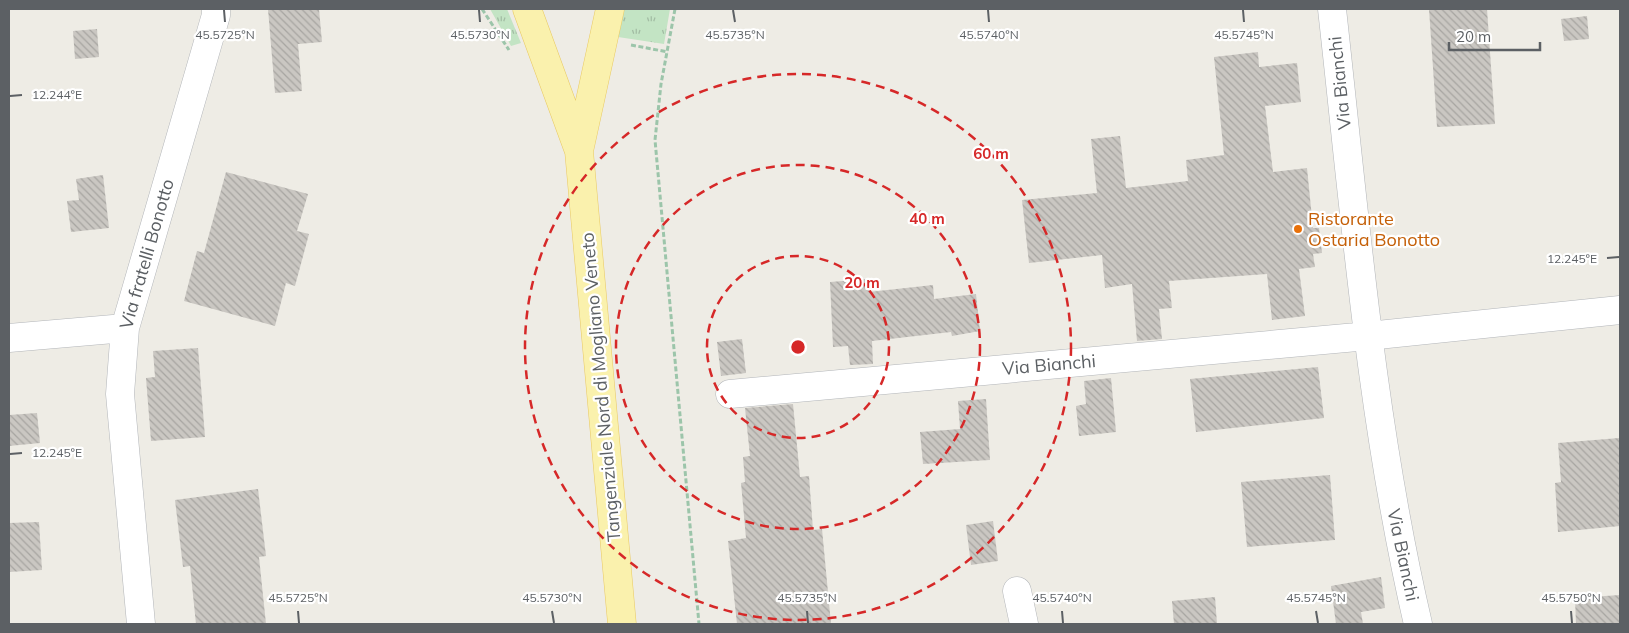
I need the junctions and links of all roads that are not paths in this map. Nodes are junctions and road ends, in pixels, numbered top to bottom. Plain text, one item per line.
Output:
1 (216, 9) edge
2 (527, 9) edge
3 (610, 9) edge
4 (1332, 9) edge
5 (579, 151) junction
6 (1620, 310) edge
7 (125, 328) junction
8 (1368, 336) junction
9 (9, 338) edge
10 (730, 394) dead end
11 (1017, 591) dead end
12 (142, 624) edge
13 (622, 624) edge
14 (1024, 624) edge
15 (1418, 624) edge

1 - 7 street, Via fratelli Bonotto
2 - 5 main road
3 - 5 main road
4 - 8 street, Via Bianchi
5 - 13 main road, Tangenziale Nord di Mogliano Veneto
6 - 8 street, Via Bianchi
7 - 9 street
7 - 12 street, Via fratelli Bonotto
8 - 10 street, Via Bianchi
8 - 15 street, Via Bianchi
11 - 14 street

